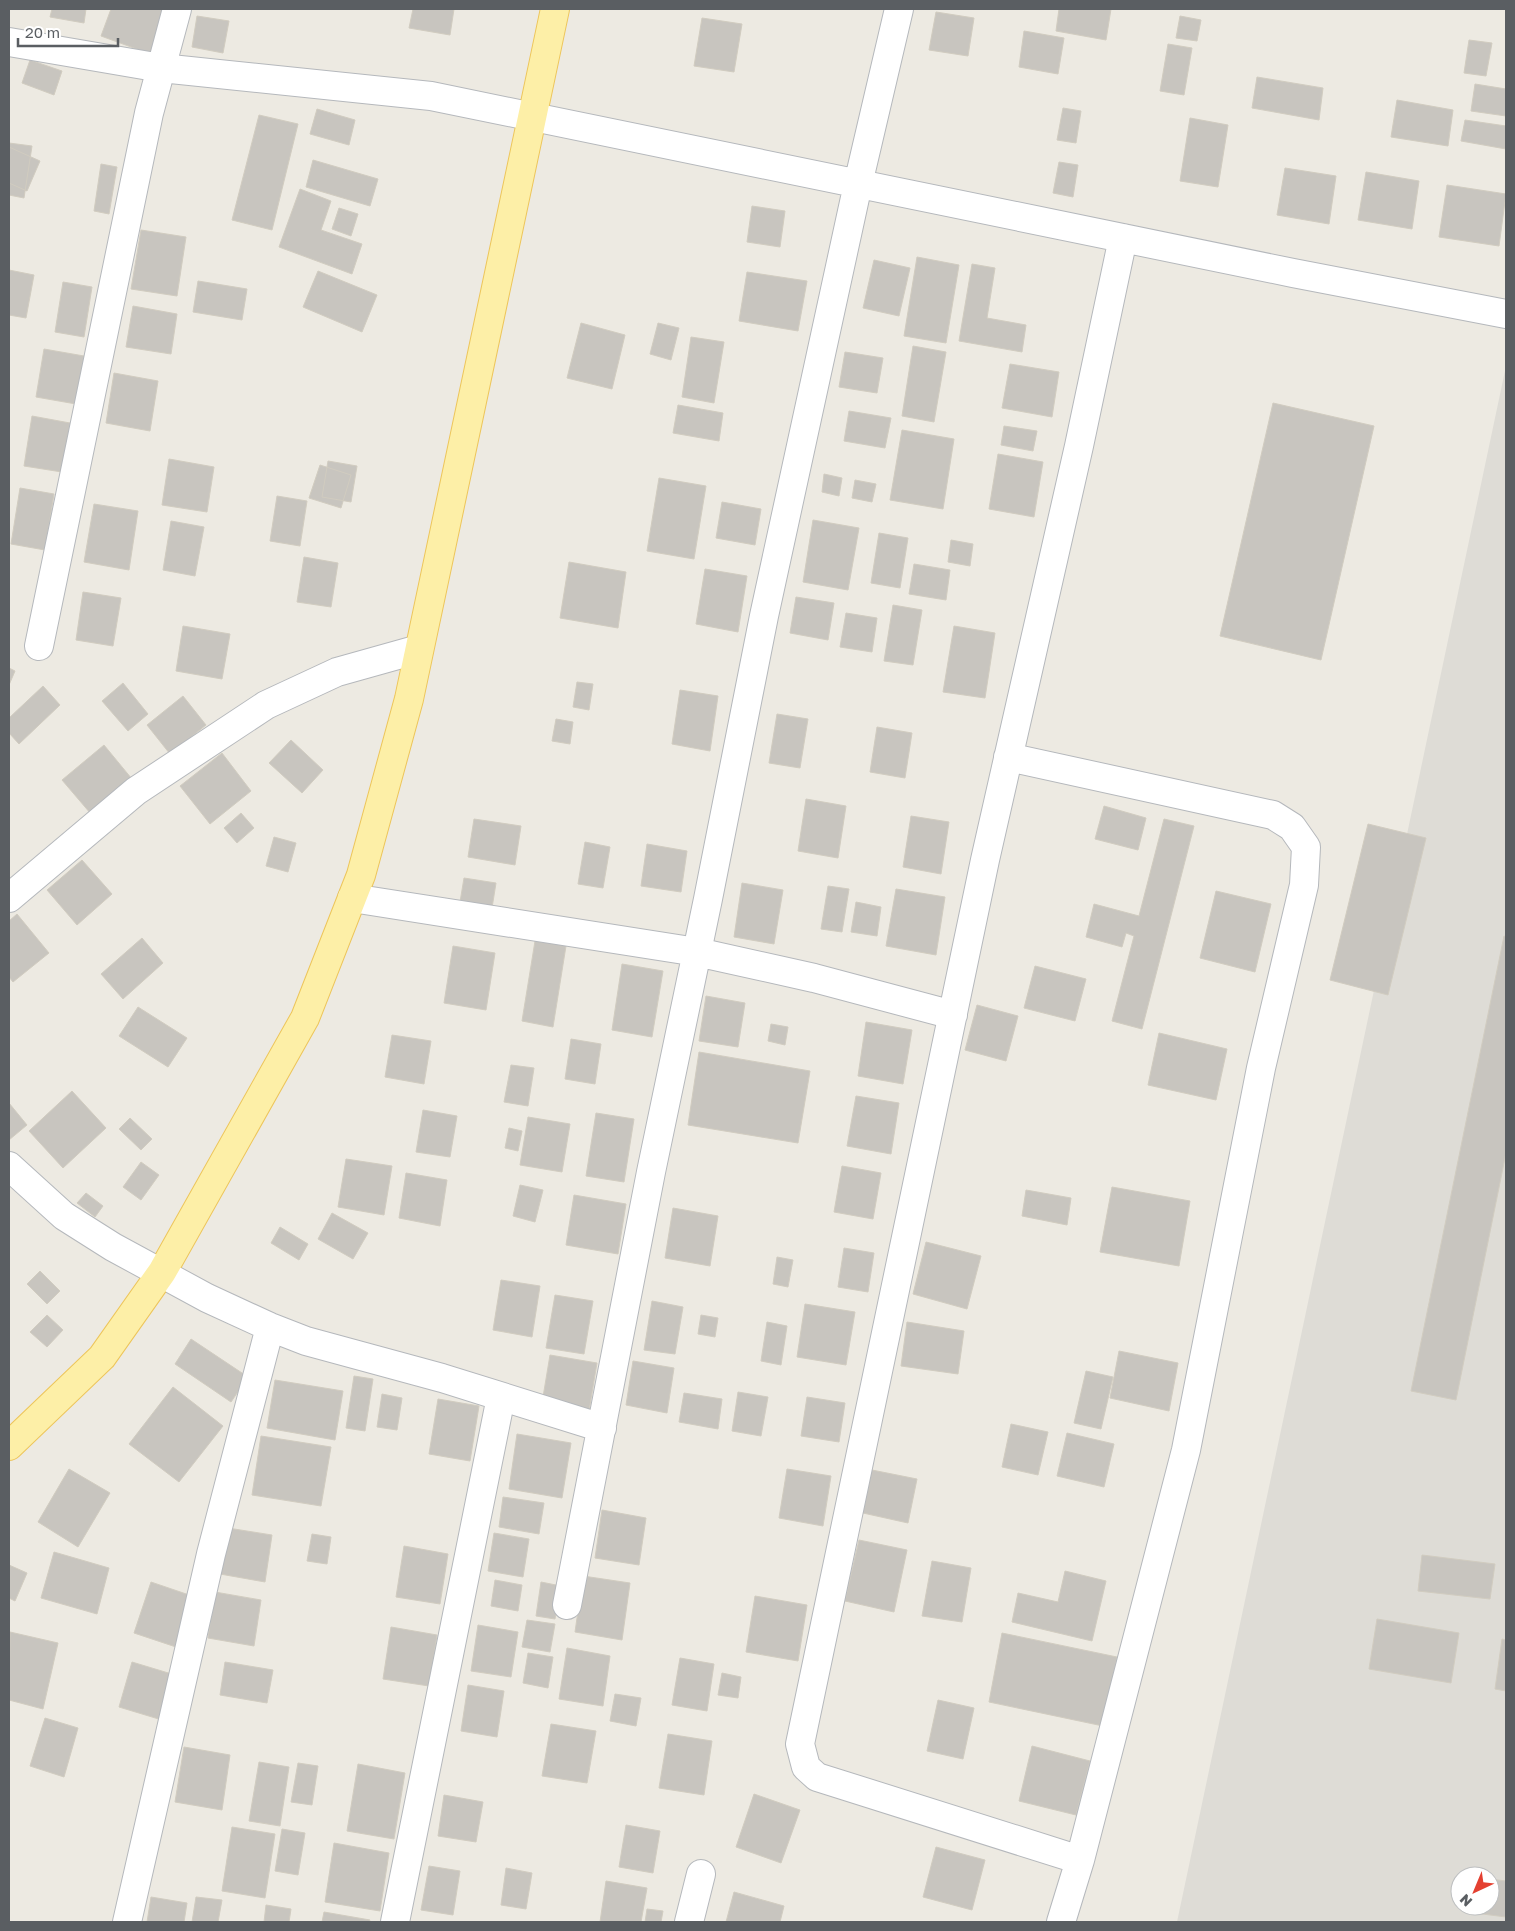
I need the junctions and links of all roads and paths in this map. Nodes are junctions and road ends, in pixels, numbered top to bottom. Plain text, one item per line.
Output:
1 (177, 9) edge
2 (554, 9) edge
3 (899, 9) edge
4 (9, 42) edge
5 (161, 68) junction
6 (532, 118) junction
7 (858, 184) junction
8 (1123, 238) junction
9 (1506, 314) edge
10 (39, 646) dead end
11 (420, 649) junction
12 (1008, 758) junction
13 (9, 898) edge
14 (352, 898) junction
15 (697, 952) junction
16 (953, 1015) junction
17 (9, 1166) edge
18 (162, 1272) junction
19 (270, 1327) junction
20 (501, 1397) junction
21 (602, 1428) junction
22 (9, 1446) edge
23 (567, 1605) dead end
24 (1080, 1860) junction
25 (701, 1874) dead end
26 (126, 1922) edge
27 (395, 1922) edge
28 (689, 1922) edge
29 (1061, 1922) edge

1 - 5 street
2 - 6 main road
3 - 7 street
4 - 5 street
5 - 6 street
5 - 10 street
6 - 7 street
6 - 11 main road
7 - 8 street
7 - 15 street
8 - 9 street
8 - 12 street
11 - 13 street
11 - 14 main road
12 - 16 street
12 - 24 street
14 - 15 street
14 - 18 main road
15 - 16 street
15 - 21 street
16 - 24 street
17 - 18 street
18 - 19 street
18 - 22 main road
19 - 20 street
19 - 26 street
20 - 21 street
20 - 27 street
21 - 23 street
24 - 29 street
25 - 28 street

